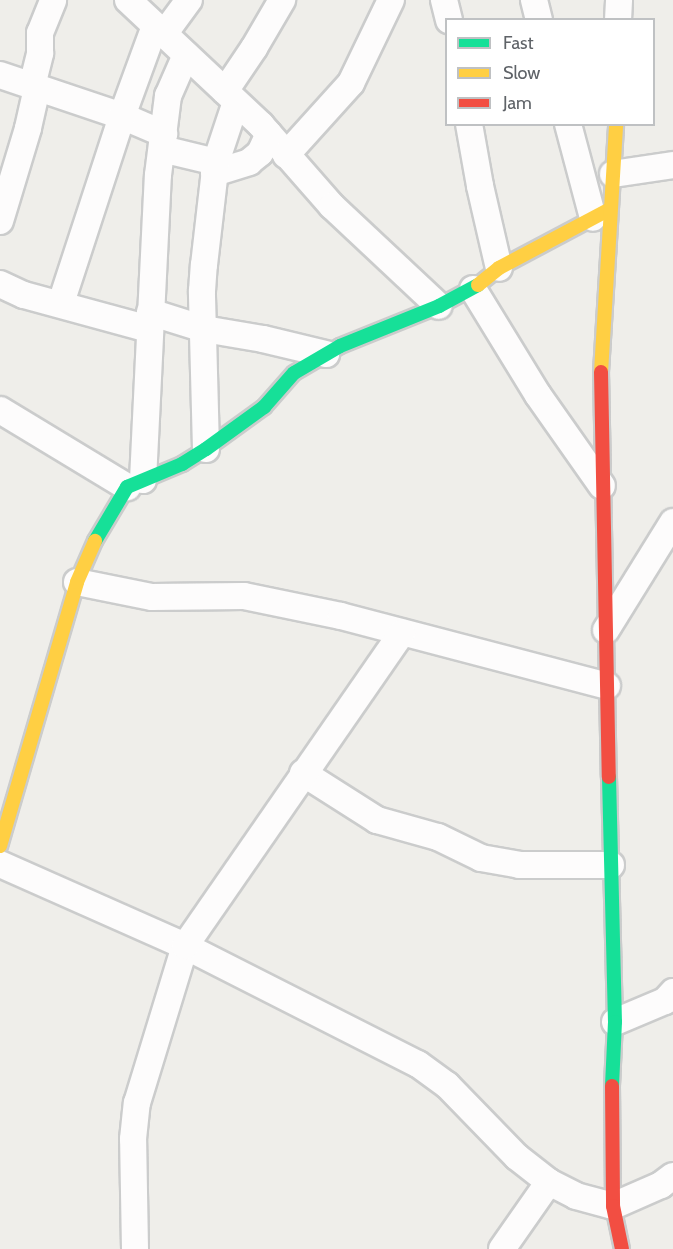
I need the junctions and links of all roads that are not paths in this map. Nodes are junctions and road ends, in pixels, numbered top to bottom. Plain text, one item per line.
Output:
1 (53, 0) edge
2 (128, 0) edge
3 (189, 0) edge
4 (282, 0) edge
5 (390, 0) edge
6 (444, 0) edge
7 (534, 0) edge
8 (619, 0) edge
9 (448, 18) edge
10 (538, 18) edge
11 (618, 18) edge
12 (160, 30) junction
13 (186, 55) junction
14 (0, 75) edge
15 (34, 87) junction
16 (230, 97) junction
17 (122, 116) junction
18 (469, 126) edge
19 (569, 126) edge
20 (616, 126) edge
21 (269, 134) junction
22 (163, 141) junction
23 (286, 155) junction
24 (673, 165) edge
25 (215, 168) junction
26 (613, 174) junction
27 (602, 213) junction
28 (0, 221) edge
29 (499, 268) junction
30 (0, 284) edge
31 (473, 289) junction
32 (61, 303) junction
33 (439, 306) junction
34 (149, 321) junction
35 (204, 329) junction
36 (326, 354) junction
37 (0, 410) edge
38 (206, 449) junction
39 (135, 483) junction
40 (602, 486) junction
41 (673, 522) edge
42 (77, 582) junction
43 (606, 630) junction
44 (402, 633) junction
45 (607, 686) junction
46 (303, 773) junction
47 (0, 846) edge
48 (0, 864) edge
49 (612, 865) junction
50 (185, 946) junction
51 (673, 992) edge
52 (615, 1022) junction
53 (549, 1182) junction
54 (669, 1187) edge
55 (613, 1206) junction
56 (135, 1249) edge
57 (502, 1249) edge
58 (622, 1249) edge

1 - 15 street
2 - 12 street
3 - 12 street
4 - 16 street
5 - 23 street
6 - 9 street
7 - 10 street
8 - 11 street
12 - 13 street
12 - 17 street
13 - 16 street
13 - 22 street
14 - 15 street
15 - 17 street
15 - 28 street
16 - 21 street
16 - 25 street
17 - 22 street
17 - 32 street
18 - 29 street
19 - 27 street
20 - 26 street
21 - 23 street
21 - 25 street
22 - 25 street
22 - 34 street
23 - 33 street
24 - 26 street
25 - 35 street
26 - 27 street
27 - 29 street
27 - 40 street
29 - 31 street
30 - 32 street
31 - 33 street
31 - 40 street
32 - 34 street
33 - 36 street
34 - 35 street
34 - 39 street
35 - 36 street
35 - 38 street
36 - 38 street
37 - 39 street
38 - 39 street
39 - 42 street
40 - 43 street
41 - 43 street
42 - 44 street
42 - 47 street
43 - 45 street
44 - 45 street
44 - 46 street
45 - 49 street
46 - 49 street
46 - 50 street
48 - 50 street
49 - 52 street
50 - 53 street
50 - 56 street
51 - 52 street
52 - 55 street
53 - 55 street
53 - 57 street
54 - 55 street
55 - 58 street

